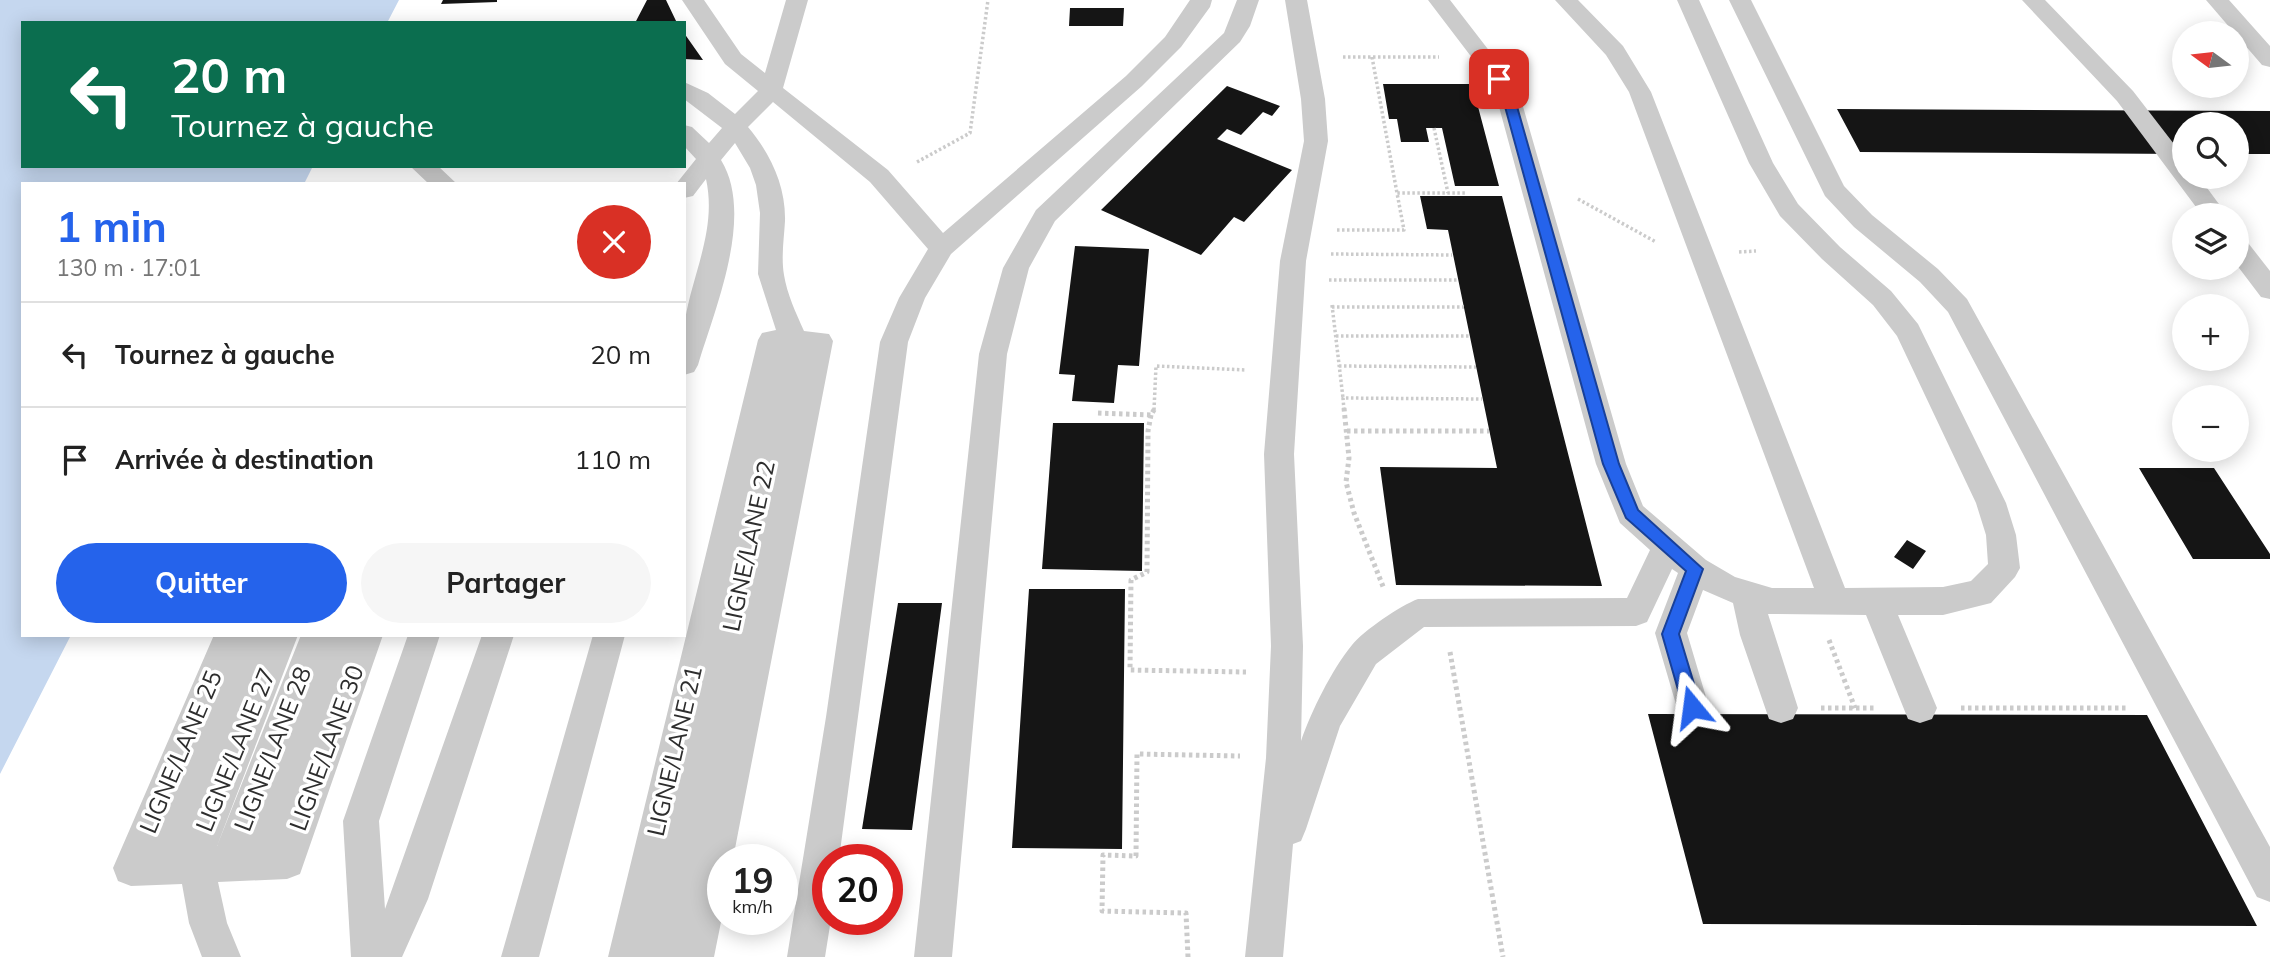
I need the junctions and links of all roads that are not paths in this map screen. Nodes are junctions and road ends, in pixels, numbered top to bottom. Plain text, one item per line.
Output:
1 (693, 0) edge
2 (797, 0) edge
3 (1201, 0) edge
4 (1248, 0) edge
5 (1296, 0) edge
6 (1439, 0) edge
7 (1566, 0) edge
8 (1688, 0) edge
9 (1740, 0) edge
10 (2033, 0) edge
11 (2217, 0) edge
12 (2270, 60) edge
13 (686, 90) edge
14 (771, 91) junction
15 (735, 127) junction
16 (686, 134) edge
17 (2172, 158) edge
18 (708, 159) junction
19 (425, 168) edge
20 (443, 182) edge
21 (686, 187) edge
22 (942, 248) junction
23 (2249, 262) edge
24 (2270, 290) edge
25 (795, 340) junction
26 (686, 358) edge
27 (1667, 547) junction
28 (1695, 569) junction
29 (1747, 594) junction
30 (1877, 602) junction
31 (1835, 603) junction
32 (230, 637) edge
33 (257, 637) edge
34 (281, 637) edge
35 (316, 637) edge
36 (340, 637) edge
37 (366, 637) edge
38 (423, 637) edge
39 (497, 637) edge
40 (608, 637) edge
41 (1692, 707) dead end
42 (1781, 708) dead end
43 (1920, 708) dead end
44 (208, 865) junction
45 (2270, 884) edge
46 (1268, 907) junction
47 (222, 957) edge
48 (370, 957) edge
49 (383, 957) edge
50 (520, 957) edge
51 (626, 957) edge
52 (660, 957) edge
53 (695, 957) edge
54 (806, 957) edge
55 (933, 957) edge
56 (1264, 957) edge

1 - 14 lane
2 - 14 lane
3 - 22 lane
4 - 55 lane
5 - 46 lane
6 - 27 lane
7 - 31 lane
8 - 30 lane
9 - 45 lane
10 - 17 lane
11 - 12 lane
13 - 15 lane
14 - 15 lane
14 - 22 lane
15 - 18 lane
15 - 25 lane
16 - 18 lane
18 - 21 lane
18 - 26 lane
19 - 20 lane
22 - 54 lane
23 - 24 lane
25 - 51 lane, LIGNE/LANE 21
25 - 52 lane, LIGNE/LANE 22
25 - 53 lane
27 - 28 lane
27 - 46 lane
28 - 29 lane
28 - 41 lane
29 - 31 lane
29 - 42 lane
30 - 31 lane
30 - 43 lane
32 - 44 lane, LIGNE/LANE 25
33 - 44 lane
34 - 44 lane, LIGNE/LANE 27
35 - 44 lane, LIGNE/LANE 28
36 - 44 lane
37 - 44 lane, LIGNE/LANE 30
38 - 48 lane
39 - 49 lane
40 - 50 lane
44 - 47 lane
46 - 56 lane

